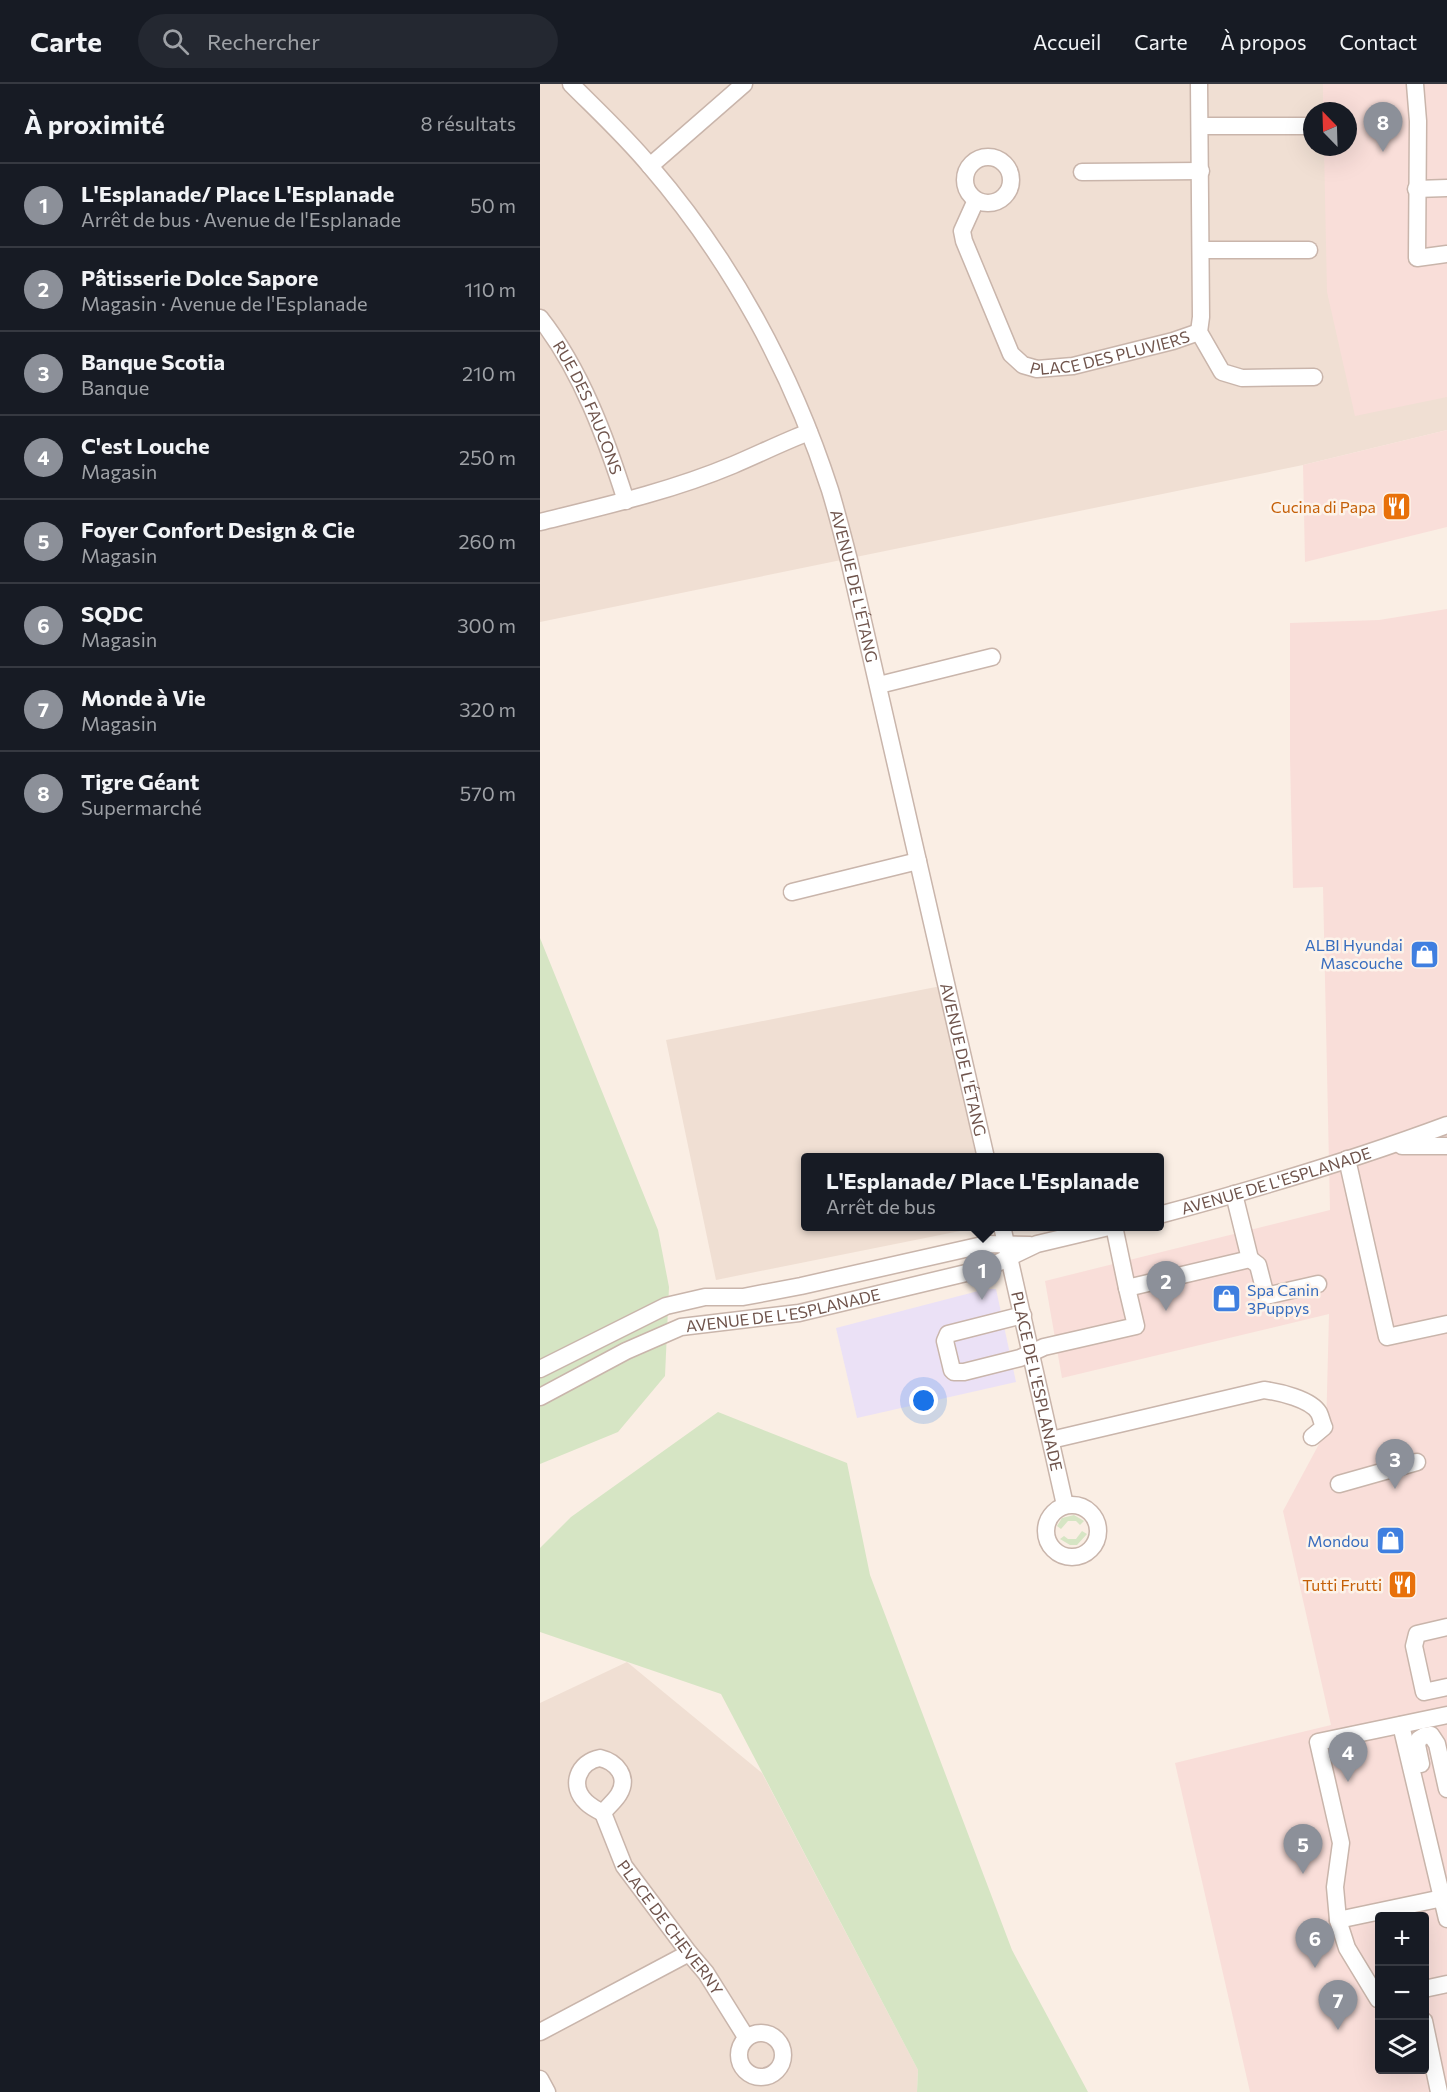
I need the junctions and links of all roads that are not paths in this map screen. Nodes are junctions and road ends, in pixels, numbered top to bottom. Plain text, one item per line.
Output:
1 (571, 84) edge
2 (744, 84) edge
3 (1199, 84) edge
4 (1415, 84) edge
5 (1201, 126) junction
6 (1303, 126) edge
7 (650, 166) junction
8 (1201, 171) junction
9 (1082, 172) dead end
10 (1447, 188) edge
11 (1416, 189) junction
12 (976, 200) dead end
13 (1201, 250) junction
14 (1309, 250) dead end
15 (1447, 254) edge
16 (540, 318) edge
17 (1199, 332) junction
18 (1314, 377) dead end
19 (809, 432) junction
20 (626, 501) junction
21 (540, 522) edge
22 (992, 657) dead end
23 (879, 685) junction
24 (918, 861) junction
25 (792, 892) dead end
26 (1447, 1125) edge
27 (1392, 1145) junction
28 (1447, 1146) edge
29 (985, 1153) edge
30 (1347, 1159) junction
31 (1234, 1194) junction
32 (1164, 1214) edge
33 (1003, 1231) edge
34 (1095, 1231) edge
35 (1114, 1231) edge
36 (1009, 1250) junction
37 (1250, 1259) junction
38 (1318, 1284) dead end
39 (1127, 1288) junction
40 (1023, 1315) junction
41 (1447, 1324) edge
42 (1032, 1353) junction
43 (540, 1369) edge
44 (540, 1397) edge
45 (1312, 1437) dead end
46 (1051, 1440) junction
47 (1417, 1462) dead end
48 (1339, 1484) dead end
49 (1065, 1505) dead end
50 (1447, 1627) edge
51 (1447, 1687) edge
52 (1447, 1715) edge
53 (1401, 1725) junction
54 (1447, 1789) edge
55 (1428, 1800) dead end
56 (603, 1813) dead end
57 (1445, 1898) edge
58 (1447, 1919) edge
59 (1338, 1920) junction
60 (689, 1953) junction
61 (1447, 1984) edge
62 (1429, 1988) edge
63 (1375, 1994) edge
64 (540, 2031) edge
65 (746, 2037) dead end
66 (1429, 2041) edge
67 (540, 2079) edge
68 (547, 2092) edge
69 (1439, 2092) edge

1 - 7 street, AVENUE DE L'ÉTANG
2 - 7 street
3 - 5 street, PLACE DES PLUVIERS
4 - 11 street
5 - 6 street
5 - 8 street, PLACE DES PLUVIERS
7 - 19 street, AVENUE DE L'ÉTANG
8 - 9 street
8 - 13 street, PLACE DES PLUVIERS
10 - 11 street
11 - 15 street
12 - 17 street, PLACE DES PLUVIERS
13 - 14 street
13 - 17 street, PLACE DES PLUVIERS
16 - 20 street, RUE DES FAUCONS
17 - 18 street, PLACE DES PLUVIERS
19 - 20 street
19 - 23 street, AVENUE DE L'ÉTANG
20 - 21 street
22 - 23 street
23 - 24 street, AVENUE DE L'ÉTANG
24 - 25 street
24 - 29 street, AVENUE DE L'ÉTANG
26 - 27 street, AVENUE DE L'ESPLANADE
27 - 28 street, AVENUE DE L'ESPLANADE
27 - 30 street, AVENUE DE L'ESPLANADE
30 - 31 street, AVENUE DE L'ESPLANADE
30 - 41 street
31 - 32 street, AVENUE DE L'ESPLANADE
31 - 37 street
33 - 36 street
34 - 36 street, AVENUE DE L'ESPLANADE
35 - 39 street
36 - 40 street, PLACE DE L'ESPLANADE
36 - 43 street, AVENUE DE L'ESPLANADE
36 - 44 street, AVENUE DE L'ESPLANADE
37 - 38 street
37 - 39 street
39 - 42 street
40 - 42 street, PLACE DE L'ESPLANADE
40 - 42 street
42 - 46 street, PLACE DE L'ESPLANADE
45 - 46 street
46 - 49 street, PLACE DE L'ESPLANADE
47 - 48 street
50 - 51 street
52 - 53 street
53 - 57 street
53 - 59 street
54 - 55 street
56 - 60 street, PLACE DE CHEVERNY
57 - 58 street
57 - 59 street
59 - 63 street
60 - 64 street
60 - 65 street, PLACE DE CHEVERNY
61 - 62 street
66 - 69 street
67 - 68 street

